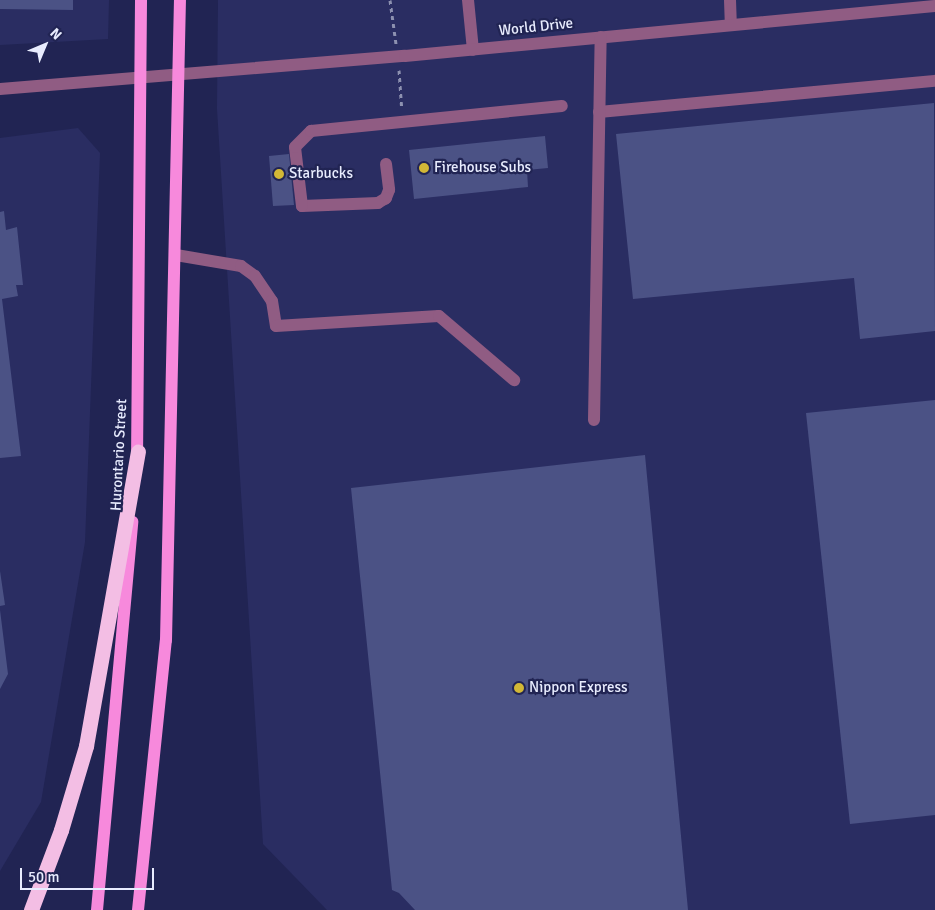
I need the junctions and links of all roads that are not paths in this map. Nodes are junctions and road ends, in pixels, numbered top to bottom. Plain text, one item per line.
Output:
1 (141, 0) edge
2 (180, 0) edge
3 (468, 0) edge
4 (730, 0) edge
5 (935, 6) edge
6 (731, 24) junction
7 (601, 37) junction
8 (473, 50) junction
9 (178, 72) junction
10 (140, 76) junction
11 (935, 81) edge
12 (0, 89) edge
13 (562, 106) dead end
14 (599, 112) junction
15 (386, 164) dead end
16 (176, 255) junction
17 (514, 380) dead end
18 (594, 420) dead end
19 (138, 452) junction
20 (31, 910) edge
21 (97, 910) edge
22 (138, 910) edge

1 - 10 main road, Hurontario Street
2 - 9 main road
3 - 8 street
4 - 6 street
5 - 6 street, World Drive
6 - 7 street, World Drive
7 - 8 street, World Drive
7 - 14 street
8 - 9 street, World Drive
9 - 10 street, World Drive
9 - 16 main road
10 - 12 street, World Drive
10 - 19 main road, Hurontario Street
11 - 14 street
13 - 15 street
14 - 18 street
16 - 17 street
16 - 22 main road
19 - 20 highway
19 - 21 main road, Hurontario Street

